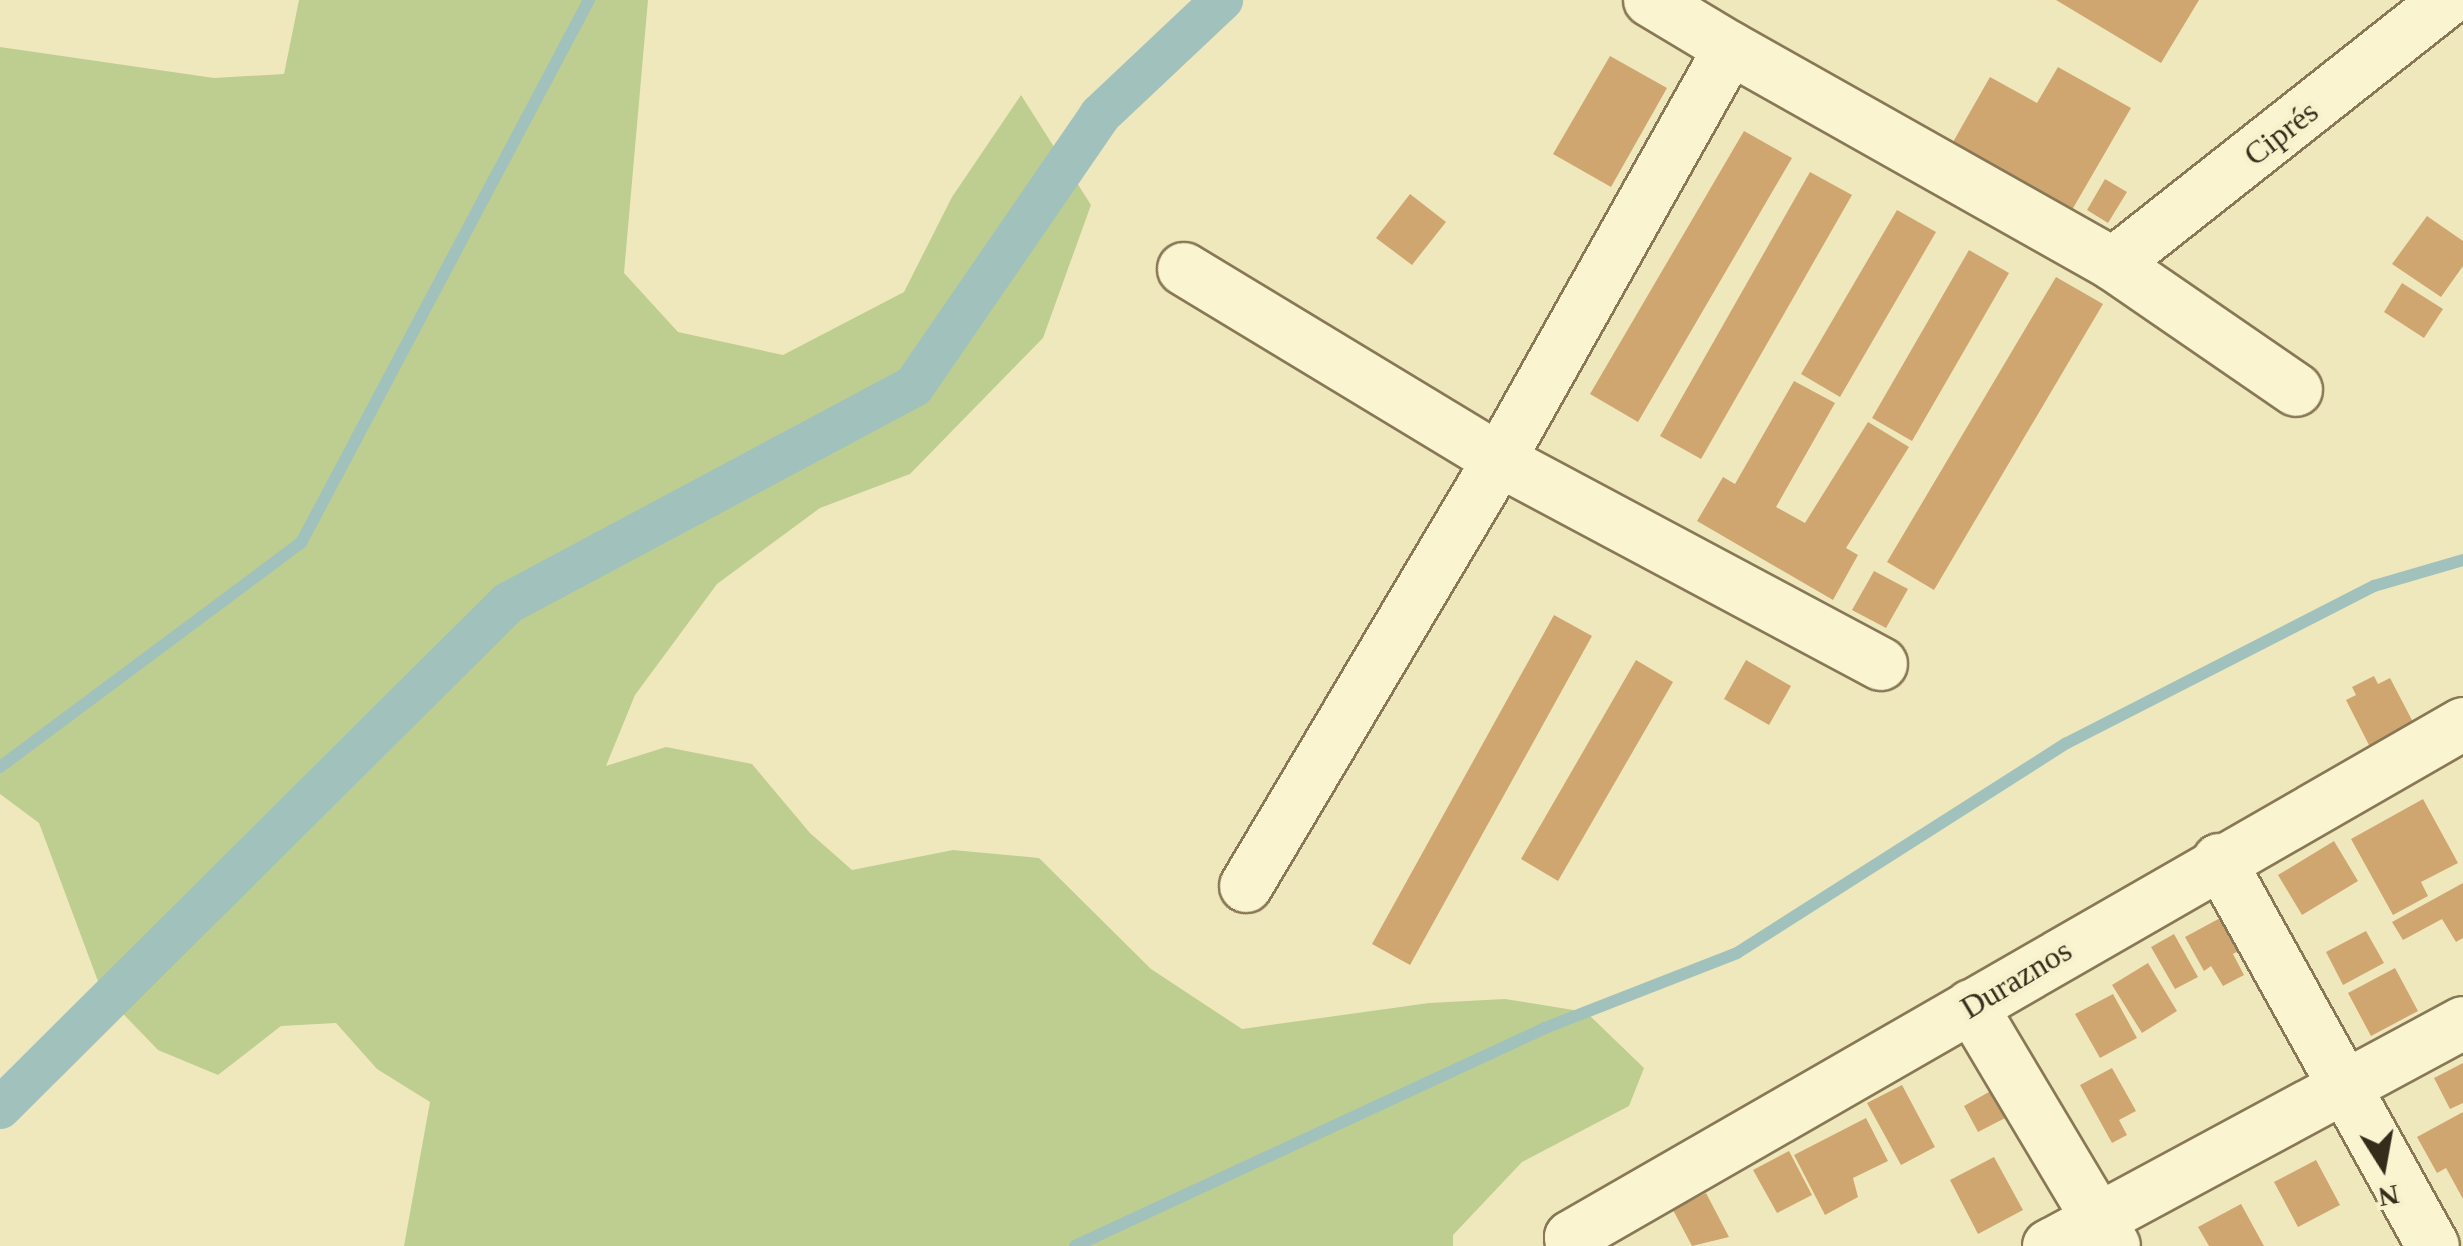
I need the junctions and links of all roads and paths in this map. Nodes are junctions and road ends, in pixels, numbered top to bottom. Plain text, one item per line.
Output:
1 (1650, 0) edge
2 (2434, 4) edge
3 (1730, 48) junction
4 (2113, 264) junction
5 (1184, 268) dead end
6 (2296, 390) dead end
7 (1499, 460) junction
8 (1881, 664) dead end
9 (2463, 724) edge
10 (2218, 860) junction
11 (1246, 886) dead end
12 (1972, 1006) junction
13 (2463, 1024) edge
14 (2346, 1087) junction
15 (2107, 1232) edge
16 (1571, 1242) edge
17 (2049, 1246) edge
18 (2433, 1246) edge

1 - 3 street
2 - 4 street, Ciprés
3 - 4 street
3 - 7 street
4 - 6 street
5 - 7 street
7 - 8 street
7 - 11 street
9 - 10 street, Duraznos
10 - 12 street, Duraznos
10 - 14 street
12 - 15 street
12 - 16 street, Duraznos
13 - 14 street
14 - 15 street
14 - 18 street
15 - 17 street

